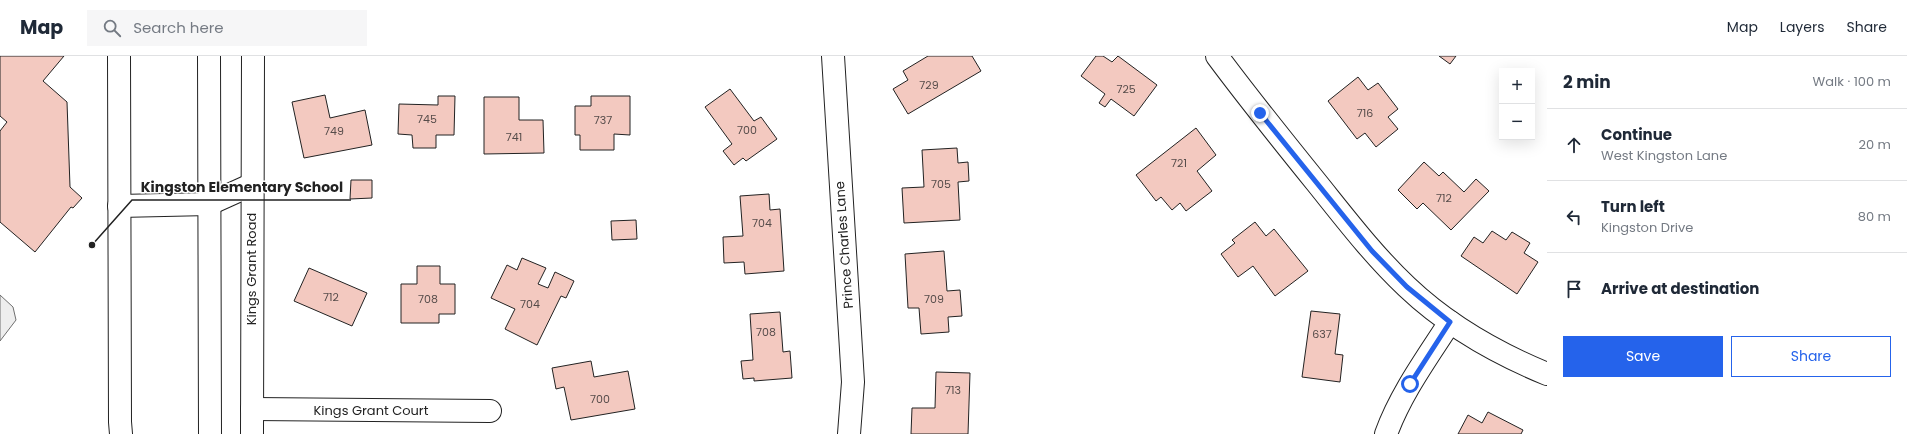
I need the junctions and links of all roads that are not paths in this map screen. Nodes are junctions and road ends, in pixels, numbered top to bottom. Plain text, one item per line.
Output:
1 (119, 56) edge
2 (209, 56) edge
3 (253, 56) edge
4 (833, 56) edge
5 (1217, 56) edge
6 (251, 185) junction
7 (209, 204) junction
8 (119, 206) junction
9 (1450, 322) junction
10 (1547, 374) edge
11 (252, 410) junction
12 (490, 411) dead end
13 (121, 434) edge
14 (210, 434) edge
15 (252, 434) edge
16 (849, 434) edge
17 (1386, 434) edge

1 - 8 street
2 - 7 street
3 - 6 street, Kings Grant Road
4 - 16 street, Prince Charles Lane
5 - 9 street
6 - 7 street
6 - 11 street, Kings Grant Road
7 - 8 street
7 - 14 street
8 - 13 street
9 - 10 street
9 - 17 street
11 - 12 street, Kings Grant Court
11 - 15 street, Kings Grant Road

